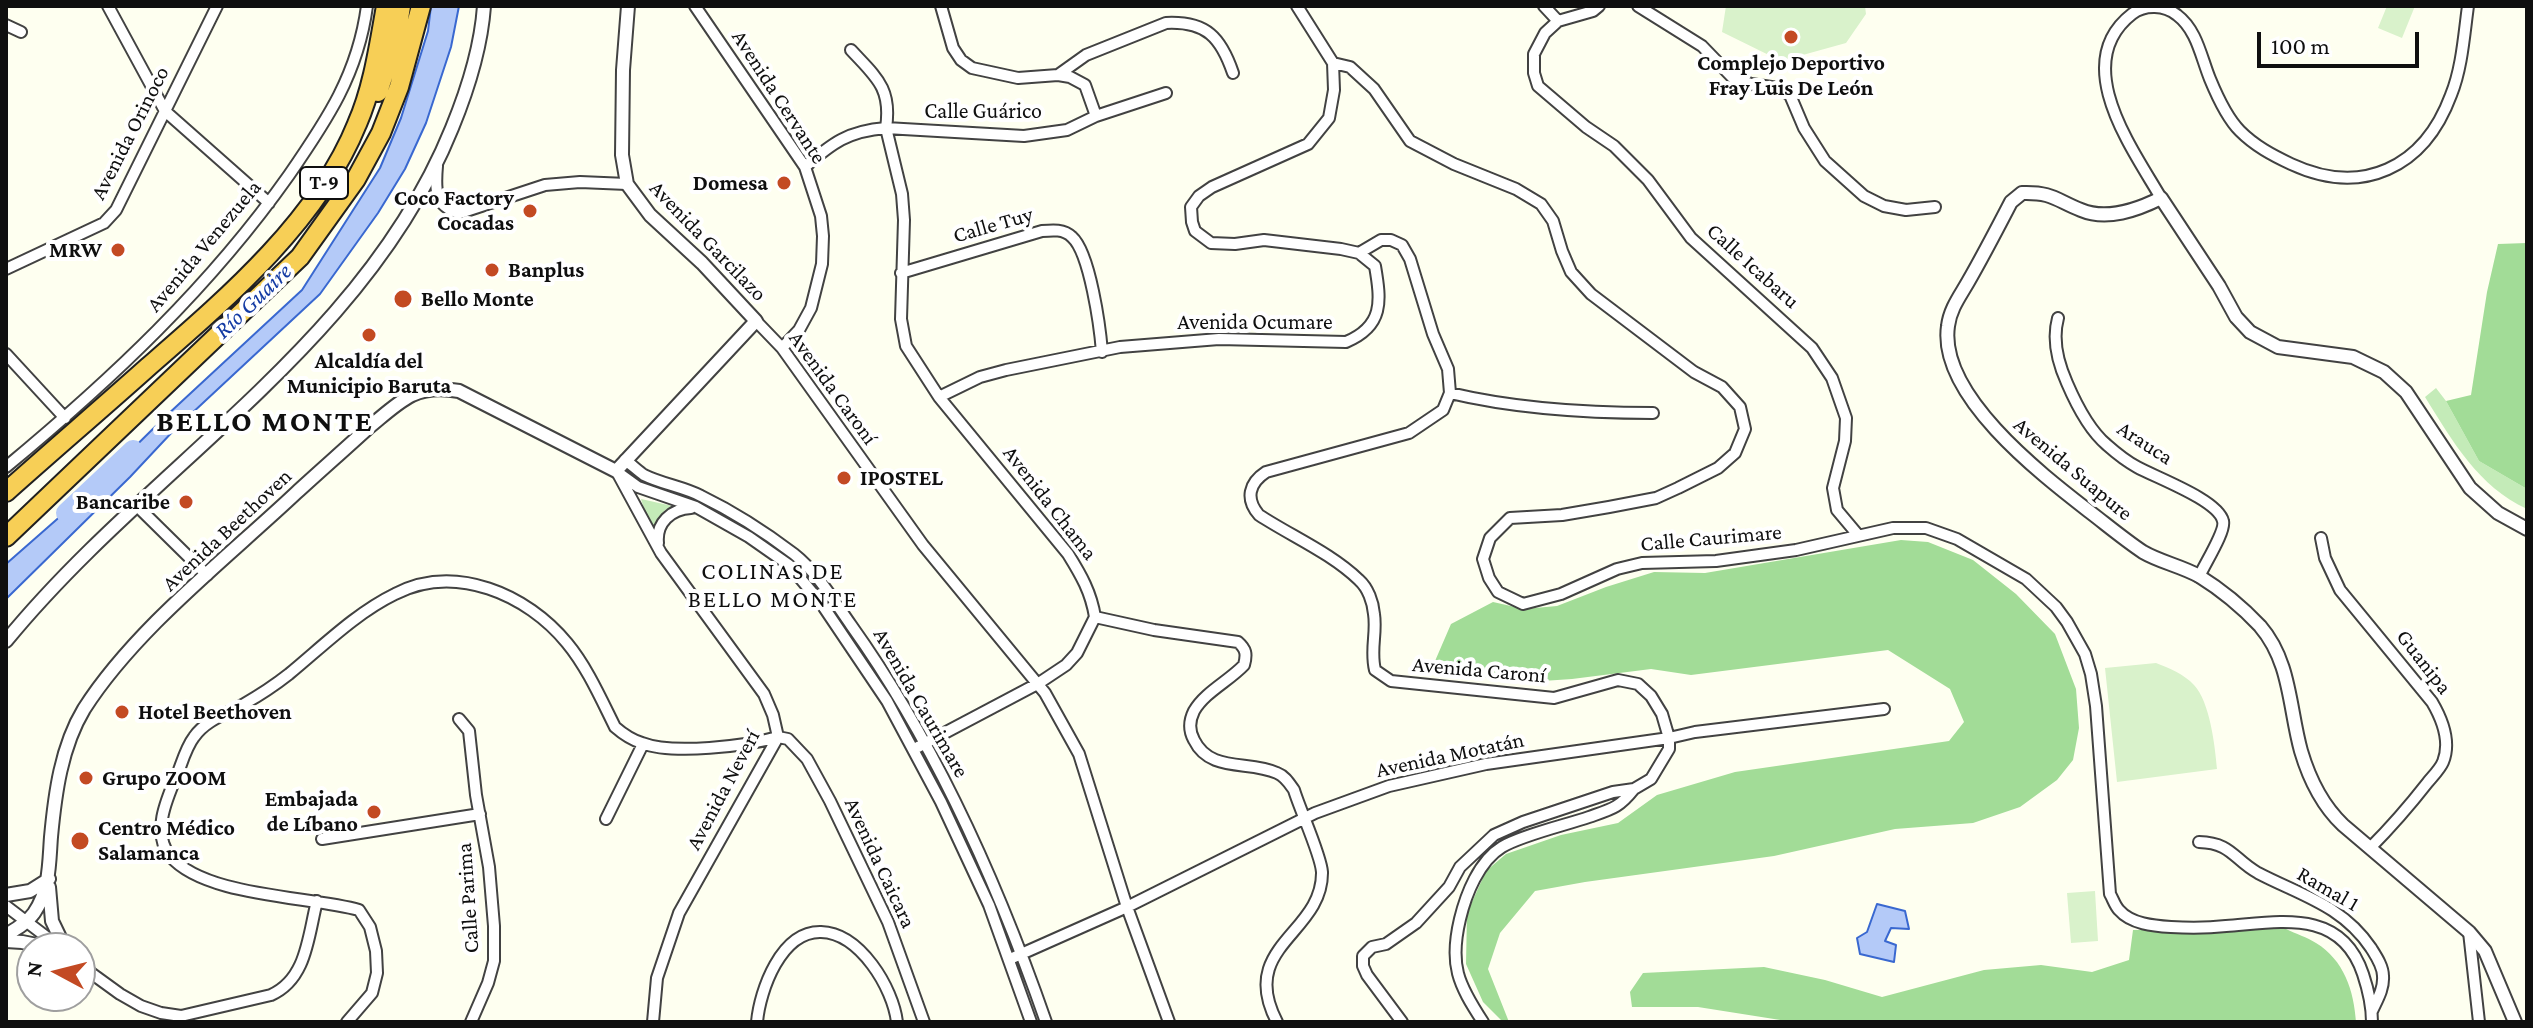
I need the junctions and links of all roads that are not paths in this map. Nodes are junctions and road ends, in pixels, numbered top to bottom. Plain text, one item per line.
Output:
1 (108, 6) edge
2 (217, 6) edge
3 (367, 6) edge
4 (386, 6) edge
5 (401, 6) edge
6 (421, 6) edge
7 (484, 6) edge
8 (628, 6) edge
9 (695, 6) edge
10 (941, 6) edge
11 (1297, 6) edge
12 (1544, 6) edge
13 (1599, 6) edge
14 (1638, 6) edge
15 (2468, 6) edge
16 (1558, 21) junction
17 (6, 25) edge
18 (21, 32) dead end
19 (851, 50) dead end
20 (1333, 63) junction
21 (1233, 73) dead end
22 (1058, 75) junction
23 (1166, 93) dead end
24 (165, 111) junction
25 (1096, 116) junction
26 (886, 128) junction
27 (338, 163) junction
28 (437, 166) junction
29 (805, 167) junction
30 (627, 184) junction
31 (2161, 198) junction
32 (269, 203) junction
33 (1935, 207) dead end
34 (1359, 253) junction
35 (6, 269) edge
36 (901, 273) junction
37 (2058, 318) dead end
38 (756, 321) junction
39 (782, 348) junction
40 (1102, 352) junction
41 (6, 354) edge
42 (1450, 393) junction
43 (939, 397) junction
44 (1653, 413) dead end
45 (65, 418) junction
46 (625, 460) junction
47 (6, 467) edge
48 (616, 471) junction
49 (6, 492) edge
50 (137, 506) junction
51 (696, 507) junction
52 (2527, 529) edge
53 (1858, 535) junction
54 (6, 537) edge
55 (2321, 538) dead end
56 (661, 553) junction
57 (207, 575) junction
58 (2199, 577) junction
59 (1095, 617) junction
60 (6, 641) edge
61 (1039, 683) junction
62 (1884, 709) dead end
63 (459, 719) dead end
64 (778, 737) junction
65 (1669, 738) junction
66 (643, 744) junction
67 (918, 747) junction
68 (1634, 789) junction
69 (480, 814) junction
70 (606, 819) dead end
71 (1303, 819) junction
72 (322, 839) dead end
73 (2199, 842) dead end
74 (2370, 848) junction
75 (49, 879) junction
76 (6, 895) edge
77 (317, 901) junction
78 (6, 906) edge
79 (1127, 907) junction
80 (26, 922) junction
81 (40, 932) edge
82 (56, 932) edge
83 (2469, 932) junction
84 (6, 938) edge
85 (1023, 955) junction
86 (1010, 959) junction
87 (96, 978) edge
88 (181, 1016) junction
89 (2372, 1016) edge
90 (167, 1022) edge
91 (347, 1022) edge
92 (471, 1022) edge
93 (653, 1022) edge
94 (757, 1022) edge
95 (897, 1022) edge
96 (924, 1022) edge
97 (1031, 1022) edge
98 (1046, 1022) edge
99 (1169, 1022) edge
100 (1277, 1022) edge
101 (1402, 1022) edge
102 (1483, 1022) edge
103 (2479, 1022) edge
104 (2515, 1022) edge

1 - 24 street
2 - 24 street, Avenida Orinoco
3 - 32 street, Avenida Venezuela
4 - 27 highway, T-9
5 - 27 highway
6 - 54 highway, T-9
7 - 28 street
8 - 30 street
9 - 29 street, Avenida Cervante
10 - 22 street, Calle Guárico
11 - 20 street
12 - 16 street
13 - 16 street
14 - 33 street
15 - 31 street
16 - 53 street, Calle Icabaru
17 - 18 street
19 - 26 street, Avenida Chama
20 - 34 street
20 - 53 street, Calle Caurimare
21 - 22 street
22 - 25 street, Calle Guárico
23 - 25 street
24 - 32 street
24 - 35 street, Avenida Orinoco
25 - 26 street, Calle Guárico
26 - 29 street
26 - 36 street, Avenida Chama
27 - 49 highway, T-9
28 - 30 street, Avenida Garcilazo
28 - 50 street
29 - 39 street, Avenida Cervante
30 - 38 street, Avenida Garcilazo
31 - 52 street
31 - 58 street, Avenida Suapure
32 - 45 street, Avenida Venezuela
34 - 40 street, Avenida Ocumare
34 - 42 street
36 - 40 street, Calle Tuy
36 - 43 street, Avenida Chama
37 - 58 street, Arauca
38 - 39 street, Avenida Caroní
38 - 46 street
39 - 61 street, Avenida Caroní
40 - 43 street, Avenida Ocumare
41 - 45 street
42 - 44 street
42 - 65 street, Avenida Caroní
43 - 59 street, Avenida Chama
45 - 47 street, Avenida Venezuela
46 - 48 street
46 - 67 street, Avenida Caurimare
48 - 51 street, Avenida Caurimare
48 - 56 street, Avenida Neverí
48 - 57 street, Avenida Beethoven
50 - 57 street
50 - 60 street
51 - 56 street
51 - 67 street, Avenida Caurimare
53 - 89 street, Calle Caurimare
55 - 74 street, Guanipa
56 - 64 street, Avenida Neverí
57 - 75 street, Avenida Beethoven
58 - 74 street, Avenida Suapure
59 - 61 street
59 - 71 street
61 - 67 street
61 - 79 street, Avenida Caroní
62 - 65 street, Avenida Motatán
63 - 69 street, Calle Parima
64 - 66 street
64 - 93 street, Avenida Neverí
64 - 96 street, Avenida Caicara
65 - 68 street
65 - 71 street, Avenida Motatán
66 - 70 street
66 - 77 street
67 - 85 street, Avenida Caurimare
67 - 86 street, Avenida Caurimare
68 - 101 street
68 - 102 street
69 - 72 street, Calle Parima
69 - 92 street, Calle Parima
71 - 79 street, Avenida Motatán
71 - 100 street
73 - 89 street, Ramal 1
74 - 83 street, Avenida Suapure
75 - 76 street
75 - 80 street, Avenida Beethoven
75 - 82 street
77 - 88 street
77 - 91 street
78 - 80 street
79 - 85 street, Avenida Motatán
79 - 99 street, Avenida Caroní
80 - 81 street
80 - 84 street
83 - 103 street
83 - 104 street, Avenida Suapure
85 - 86 street, Avenida Motatán
85 - 98 street, Avenida Caurimare
86 - 97 street, Avenida Caurimare
87 - 88 street
88 - 90 street
94 - 95 street

